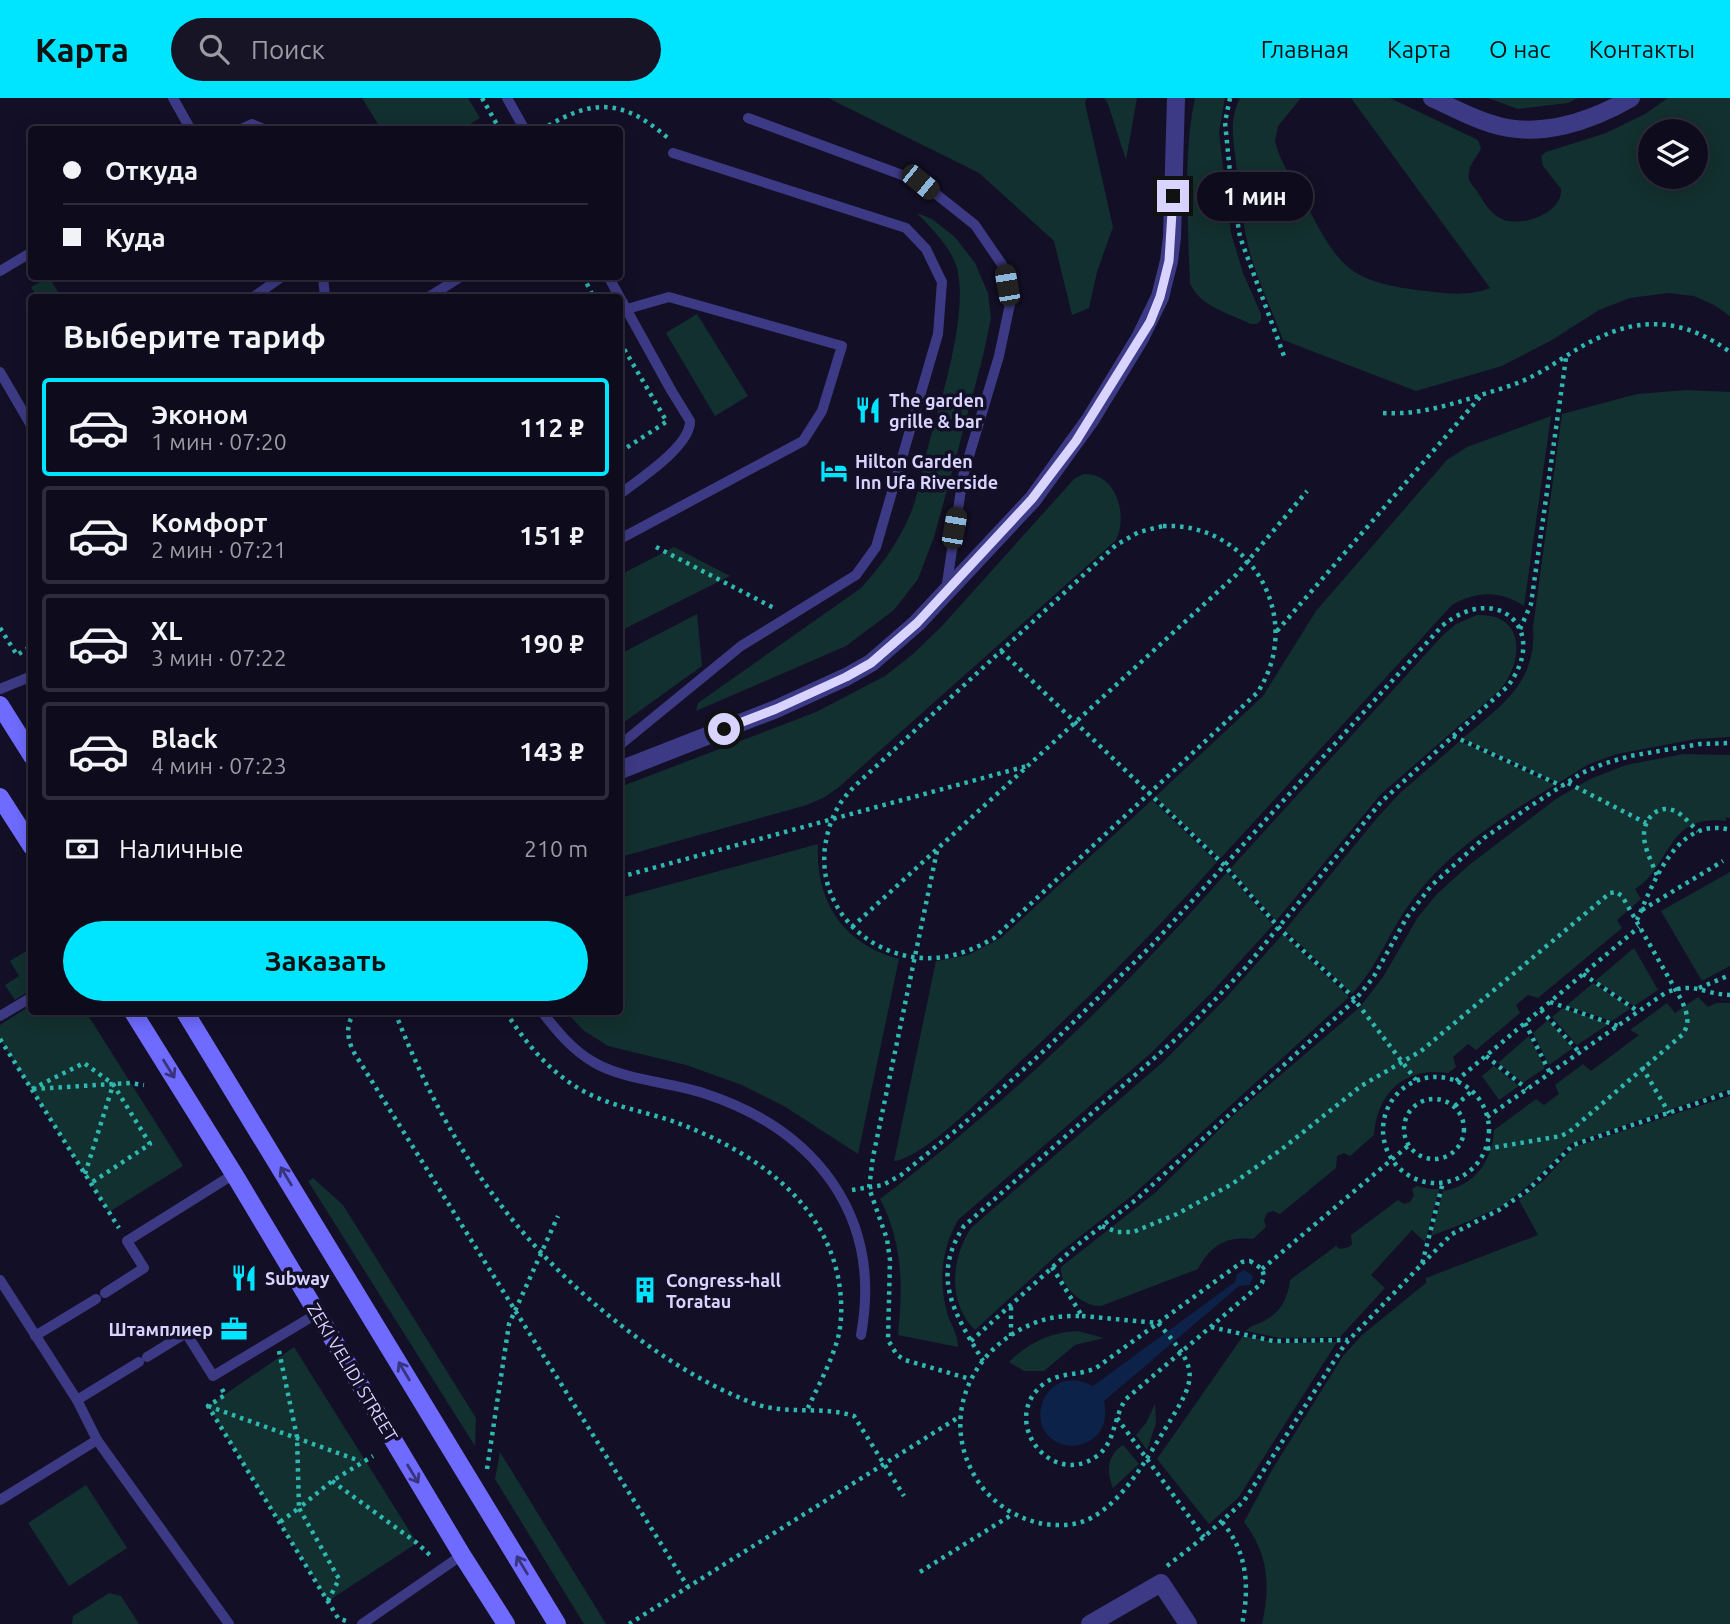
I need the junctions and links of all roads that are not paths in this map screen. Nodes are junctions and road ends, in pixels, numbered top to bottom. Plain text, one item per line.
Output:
1 (173, 98) edge
2 (507, 98) edge
3 (1176, 98) edge
4 (1432, 98) edge
5 (1631, 98) edge
6 (748, 118) dead end
7 (189, 126) edge
8 (523, 126) edge
9 (673, 153) road end
10 (28, 254) edge
11 (0, 271) edge
12 (277, 280) edge
13 (456, 280) edge
14 (258, 294) edge
15 (433, 294) edge
16 (623, 312) edge
17 (0, 372) edge
18 (28, 420) edge
19 (623, 492) edge
20 (623, 537) edge
21 (945, 594) junction
22 (28, 678) edge
23 (0, 690) edge
24 (0, 705) edge
25 (623, 743) edge
26 (28, 750) edge
27 (623, 769) edge
28 (0, 796) edge
29 (28, 841) edge
30 (28, 999) edge
31 (135, 1015) edge
32 (187, 1015) edge
33 (545, 1015) edge
34 (0, 1016) edge
35 (234, 1174) junction
36 (0, 1280) edge
37 (318, 1313) junction
38 (861, 1335) dead end
39 (35, 1336) junction
40 (77, 1400) junction
41 (97, 1440) junction
42 (0, 1500) edge
43 (461, 1555) junction
44 (229, 1624) edge
45 (360, 1624) edge
46 (506, 1624) edge
47 (557, 1624) edge
48 (1090, 1624) edge
49 (1188, 1624) edge

1 - 7 lane
2 - 8 lane
3 - 21 street
4 - 5 street
6 - 21 lane
9 - 25 lane
10 - 11 lane
12 - 14 lane
13 - 15 lane
16 - 19 lane
16 - 20 lane
17 - 18 lane
21 - 27 street
22 - 23 lane
24 - 26 main road
28 - 29 main road
30 - 34 lane
31 -> 35 main road, ZEKI VELIDI STREET
47 -> 32 main road
33 - 38 lane
35 - 37 main road, ZEKI VELIDI STREET
35 - 39 lane
36 - 39 lane
37 - 40 lane
37 -> 43 main road, ZEKI VELIDI STREET
39 - 40 lane
40 - 41 lane
41 - 42 lane
41 - 44 lane
43 - 45 lane
43 - 46 main road, ZEKI VELIDI STREET
48 - 49 street

